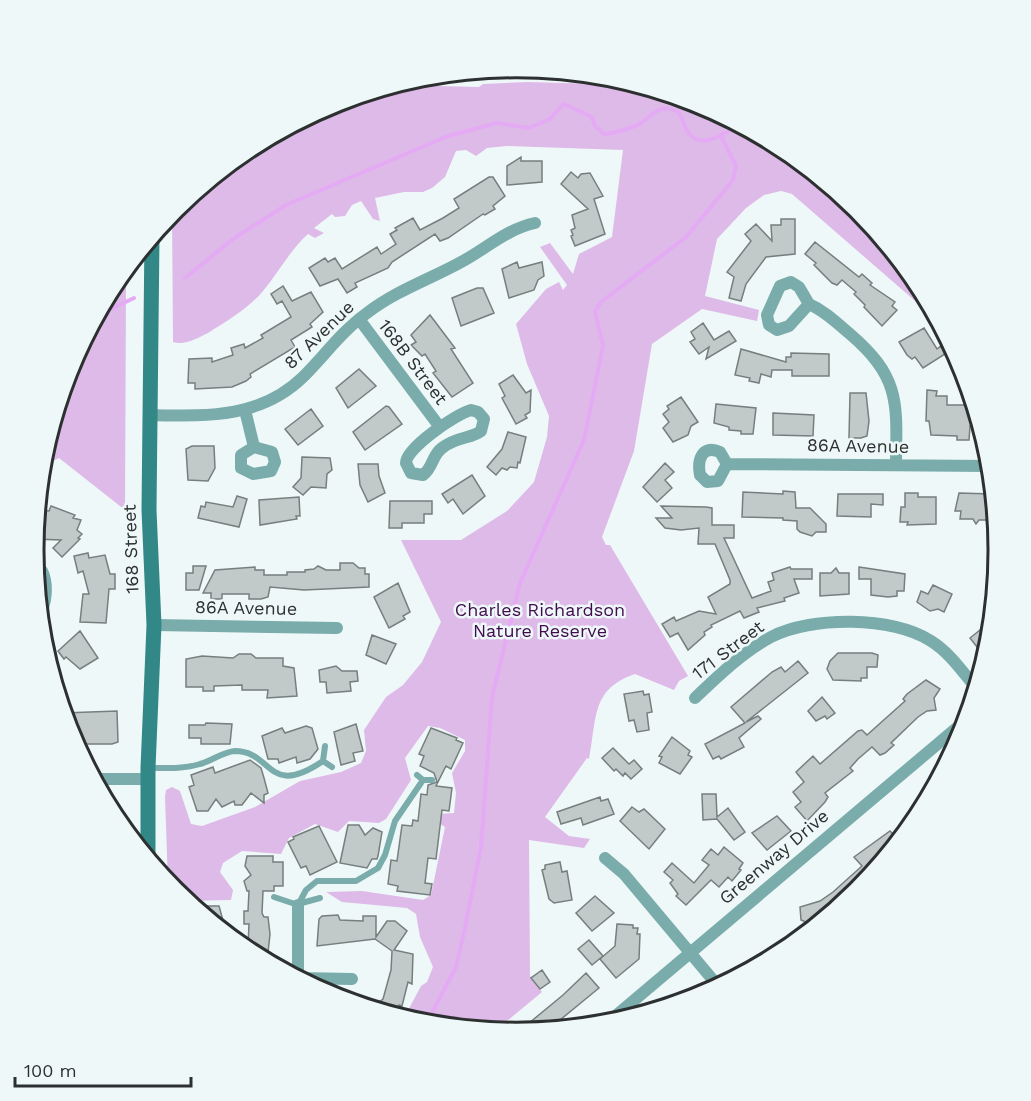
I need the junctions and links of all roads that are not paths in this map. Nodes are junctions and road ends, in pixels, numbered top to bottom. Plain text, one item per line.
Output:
1 (535, 223) dead end
2 (152, 250) edge
3 (809, 304) dead end
4 (359, 319) junction
5 (245, 410) junction
6 (150, 415) junction
7 (439, 426) junction
8 (254, 447) dead end
9 (727, 464) dead end
10 (896, 464) junction
11 (979, 466) edge
12 (154, 625) junction
13 (337, 628) dead end
14 (969, 679) edge
15 (695, 698) dead end
16 (951, 732) edge
17 (325, 746) dead end
18 (323, 761) junction
19 (332, 767) dead end
20 (148, 773) junction
21 (103, 778) edge
22 (432, 780) dead end
23 (148, 846) edge
24 (605, 858) dead end
25 (274, 897) dead end
26 (320, 898) dead end
27 (298, 905) junction
28 (690, 952) junction
29 (298, 969) edge
30 (316, 978) edge
31 (352, 979) dead end
32 (713, 979) edge
33 (623, 1010) edge

1 - 4 street, 87 Avenue
2 - 6 main road, 168 Street
3 - 10 street
4 - 5 street, 87 Avenue
4 - 7 street, 168B Street
5 - 6 street, 87 Avenue
5 - 8 street
6 - 12 main road, 168 Street
7 - 7 street, 168B Street
9 - 10 street, 86A Avenue
10 - 11 street, 86A Avenue
12 - 13 street, 86A Avenue
12 - 20 main road, 168 Street
14 - 15 street, 171 Street
16 - 28 street, Greenway Drive
17 - 18 lane
18 - 19 lane
18 - 20 lane
20 - 21 street
20 - 23 main road, 168 Street
22 - 27 lane
24 - 28 street
25 - 27 lane
26 - 27 lane
27 - 29 street
28 - 32 street
28 - 33 street, Greenway Drive
30 - 31 street

